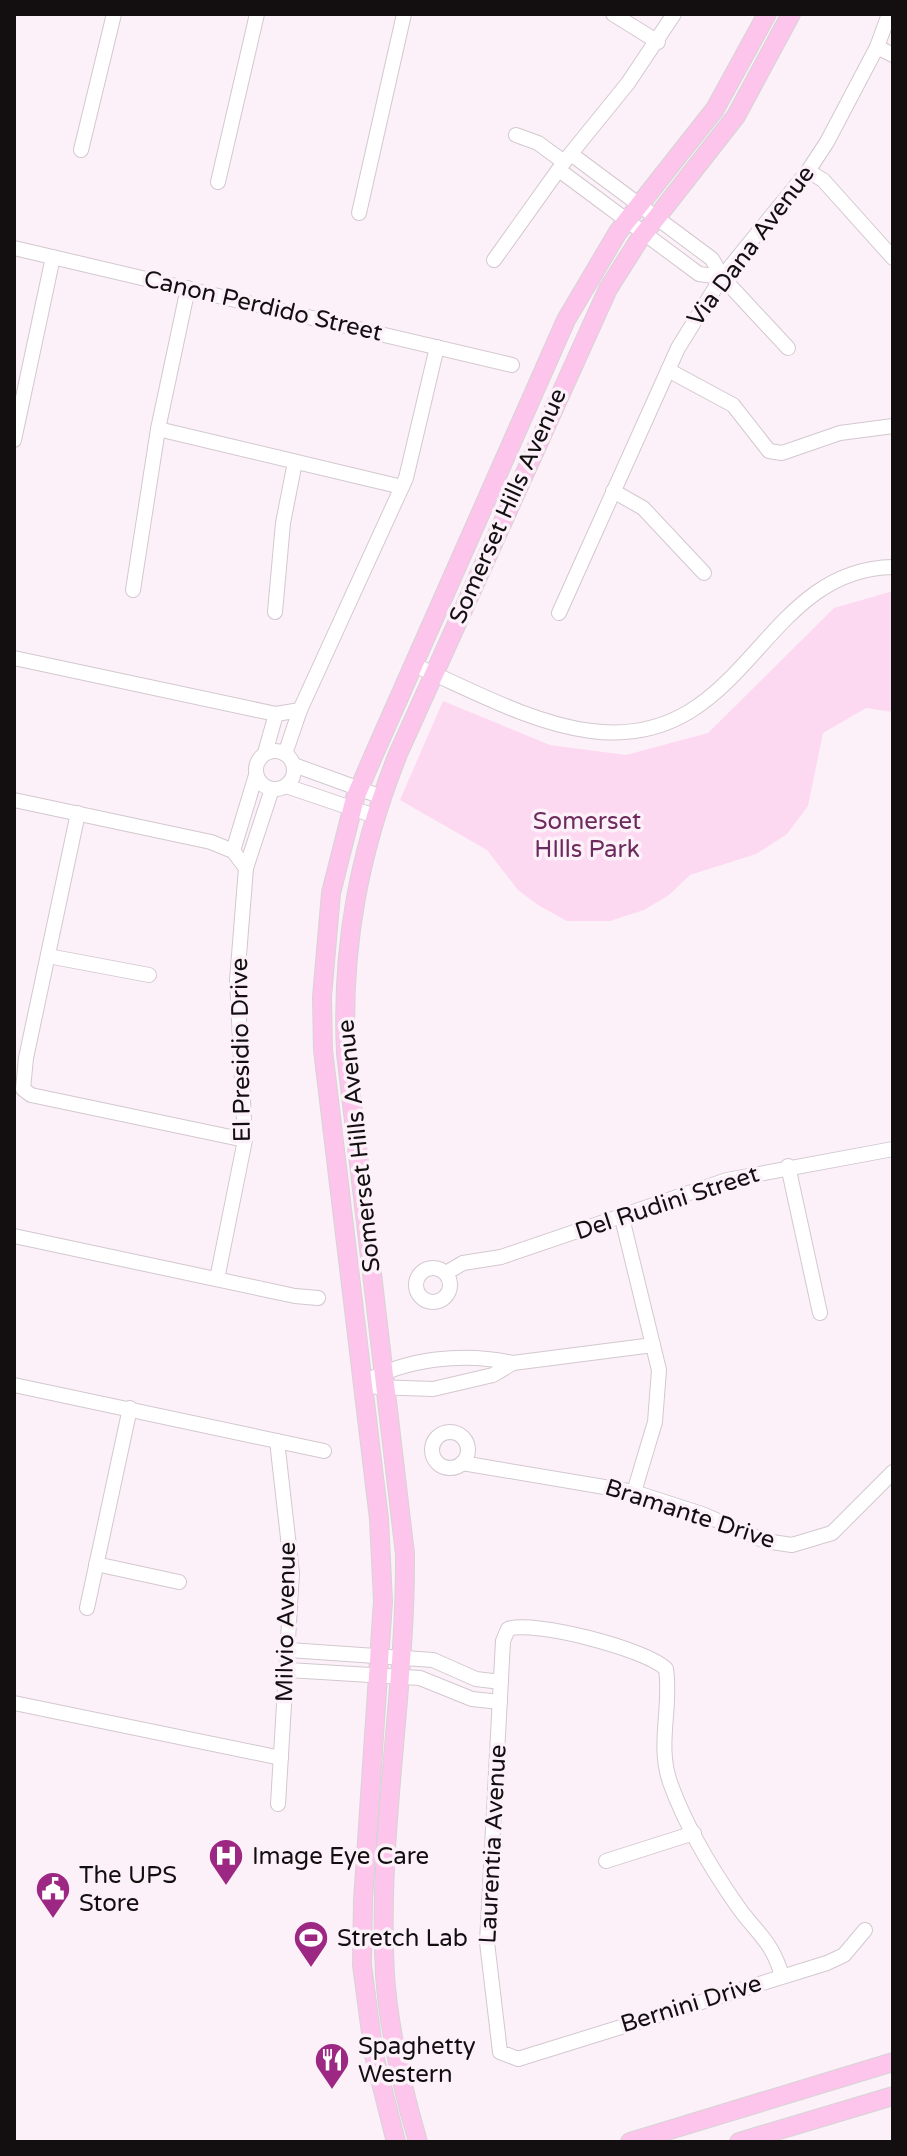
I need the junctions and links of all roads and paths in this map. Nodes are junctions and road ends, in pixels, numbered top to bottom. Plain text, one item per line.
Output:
1 (114, 14) edge
2 (257, 14) edge
3 (404, 14) edge
4 (613, 14) edge
5 (674, 14) edge
6 (767, 14) edge
7 (791, 14) edge
8 (889, 14) edge
9 (658, 42) junction
10 (877, 47) junction
11 (893, 55) edge
12 (516, 135) dead end
13 (81, 150) dead end
14 (565, 162) junction
15 (808, 171) junction
16 (218, 182) dead end
17 (639, 205) junction
18 (359, 213) dead end
19 (656, 218) junction
20 (627, 221) junction
21 (644, 234) junction
22 (14, 248) edge
23 (53, 257) junction
24 (893, 258) edge
25 (494, 260) dead end
26 (722, 277) junction
27 (188, 288) junction
28 (437, 347) junction
29 (788, 348) dead end
30 (512, 365) dead end
31 (668, 370) junction
32 (893, 426) edge
33 (158, 429) junction
34 (14, 440) edge
35 (295, 462) junction
36 (402, 487) junction
37 (613, 491) junction
38 (893, 567) edge
39 (704, 573) dead end
40 (133, 590) dead end
41 (275, 612) dead end
42 (559, 613) dead end
43 (14, 658) edge
44 (414, 665) junction
45 (434, 673) junction
46 (289, 713) junction
47 (265, 753) junction
48 (290, 760) junction
49 (256, 775) junction
50 (279, 787) junction
51 (360, 789) junction
52 (382, 797) junction
53 (14, 800) edge
54 (353, 808) junction
55 (78, 813) junction
56 (375, 816) junction
57 (240, 859) junction
58 (48, 956) junction
59 (149, 975) dead end
60 (245, 1140) junction
61 (893, 1149) edge
62 (788, 1166) junction
63 (622, 1218) junction
64 (14, 1236) edge
65 (446, 1273) dead end
66 (217, 1279) junction
67 (318, 1298) dead end
68 (820, 1313) dead end
69 (653, 1345) junction
70 (513, 1363) junction
71 (384, 1380) junction
72 (363, 1383) junction
73 (14, 1385) edge
74 (130, 1408) junction
75 (277, 1441) junction
76 (324, 1451) dead end
77 (462, 1463) dead end
78 (893, 1472) edge
79 (634, 1492) junction
80 (96, 1564) junction
81 (179, 1582) dead end
82 (87, 1608) dead end
83 (289, 1650) junction
84 (380, 1655) junction
85 (401, 1657) junction
86 (288, 1670) junction
87 (379, 1676) junction
88 (400, 1677) junction
89 (501, 1682) junction
90 (500, 1702) junction
91 (14, 1703) edge
92 (281, 1758) junction
93 (278, 1804) dead end
94 (694, 1833) junction
95 (606, 1861) dead end
96 (364, 1888) junction
97 (386, 1890) junction
98 (865, 1930) dead end
99 (782, 1976) junction
100 (507, 2057) joint
101 (893, 2062) edge
102 (893, 2096) edge
103 (396, 2142) edge
104 (418, 2142) edge
105 (630, 2142) edge
106 (739, 2142) edge

1 - 13 street
2 - 16 street
3 - 18 street
4 - 9 street
5 - 9 street
6 - 17 main road, Somerset Hills Avenue
7 - 19 main road, Somerset Hills Avenue
8 - 10 street, Via Dana Avenue
9 - 14 street
10 - 11 street
10 - 15 street, Via Dana Avenue
12 - 14 street
14 - 17 street
14 - 20 street
14 - 25 street
15 - 24 street
15 - 26 street, Via Dana Avenue
17 - 19 street
17 - 20 main road, Somerset Hills Avenue
19 - 21 main road, Somerset Hills Avenue
19 - 26 street
20 - 21 street
20 - 44 main road, Somerset Hills Avenue
21 - 26 street
21 - 45 main road, Somerset Hills Avenue
22 - 23 street, Canon Perdido Street
23 - 27 street, Canon Perdido Street
23 - 34 street
26 - 29 street
26 - 31 street, Via Dana Avenue
27 - 28 street, Canon Perdido Street
27 - 33 street
28 - 30 street, Canon Perdido Street
28 - 36 street
31 - 32 street
31 - 37 street, Via Dana Avenue
33 - 35 street
33 - 40 street
35 - 36 street
35 - 41 street
36 - 46 street
37 - 39 street
37 - 42 street, Via Dana Avenue
38 - 45 street
43 - 46 street
44 - 45 street
44 - 51 main road, Somerset Hills Avenue
45 - 52 main road, Somerset Hills Avenue
46 - 47 street
46 - 48 street
47 - 48 street
47 - 49 street
48 - 50 street
48 - 51 street
49 - 50 street
49 - 57 street, El Presidio Drive
50 - 54 street
50 - 57 street, El Presidio Drive
51 - 52 street
51 - 54 main road, Somerset Hills Avenue
52 - 56 main road, Somerset Hills Avenue
53 - 55 street
54 - 56 street
54 - 72 main road, Somerset Hills Avenue
55 - 57 street
55 - 58 street
56 - 71 main road, Somerset Hills Avenue
57 - 60 street, El Presidio Drive
58 - 59 street
58 - 60 street
60 - 66 street, El Presidio Drive
61 - 62 street, Del Rudini Street
62 - 63 street, Del Rudini Street
62 - 68 street
63 - 65 street, Del Rudini Street
63 - 69 street
64 - 66 street
66 - 67 street
69 - 70 street
69 - 79 street
70 - 71 street
70 - 71 street
71 - 72 street
71 - 85 main road, Somerset Hills Avenue
72 - 84 main road, Somerset Hills Avenue
73 - 74 street
74 - 75 street
74 - 80 street
75 - 76 street
75 - 83 street, Milvio Avenue
77 - 79 street, Bramante Drive
78 - 79 street, Bramante Drive
80 - 81 street
80 - 82 street
83 - 84 street
83 - 86 street, Milvio Avenue
84 - 85 street
84 - 87 main road, Somerset Hills Avenue
85 - 88 main road, Somerset Hills Avenue
85 - 89 street
86 - 87 street
86 - 92 street, Milvio Avenue
87 - 88 street
87 - 96 main road, Somerset Hills Avenue
88 - 90 street
88 - 97 main road, Somerset Hills Avenue
89 - 90 street, Laurentia Avenue
89 - 94 street, Laurentia Avenue
90 - 100 street, Laurentia Avenue
91 - 92 street
92 - 93 street, Milvio Avenue
94 - 95 street
94 - 99 street
96 - 97 main road
96 - 103 main road, Somerset Hills Avenue
97 - 104 main road, Somerset Hills Avenue
98 - 99 street, Bernini Drive
99 - 100 street, Bernini Drive
101 - 105 main road
102 - 106 main road

